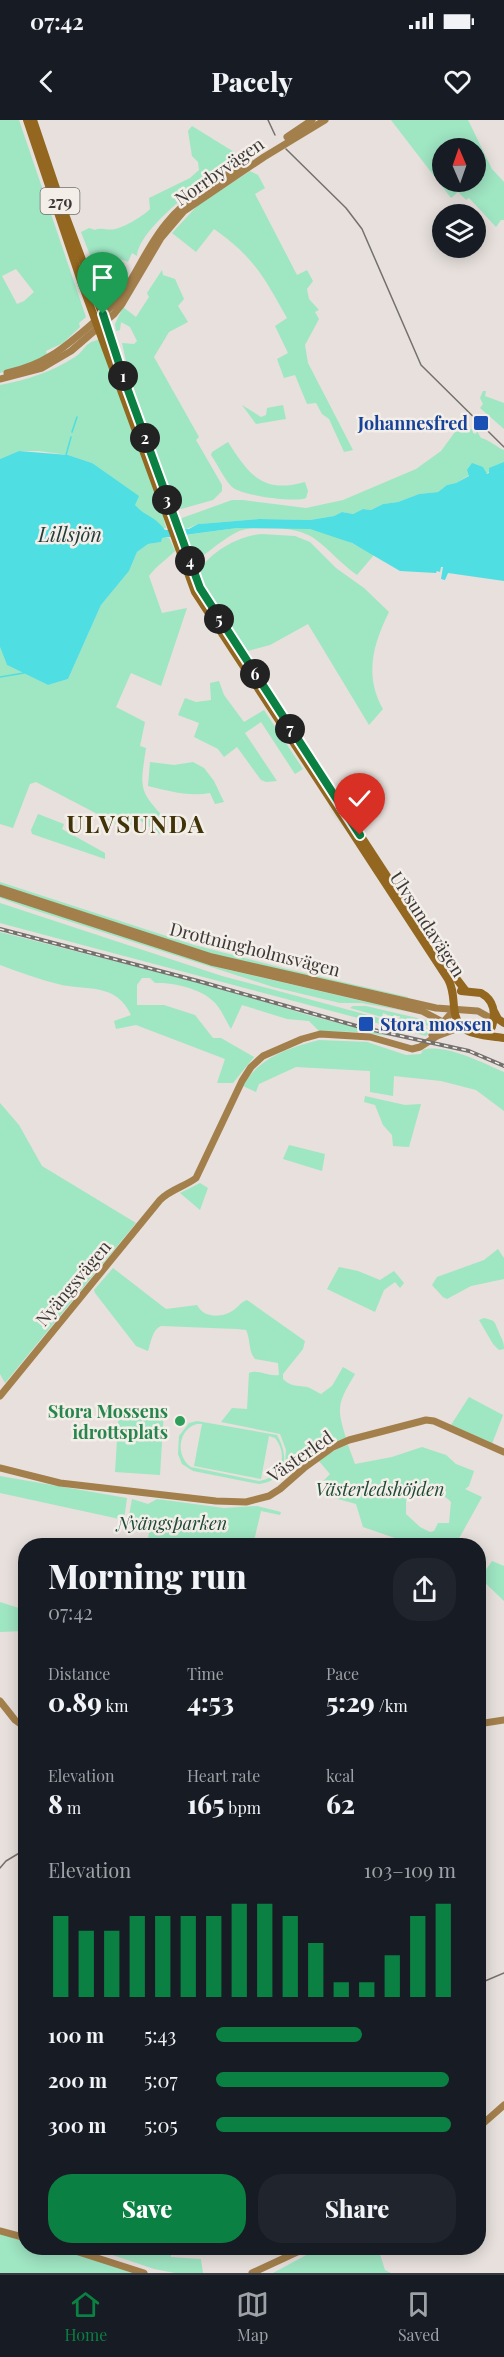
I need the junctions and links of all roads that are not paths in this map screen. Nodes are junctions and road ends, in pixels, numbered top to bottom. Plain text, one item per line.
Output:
1 (27, 120) edge
2 (33, 120) edge
3 (312, 120) edge
4 (325, 120) edge
5 (254, 160) junction
6 (101, 321) junction
7 (0, 377) edge
8 (179, 540) junction
9 (0, 888) edge
10 (0, 893) edge
11 (465, 990) junction
12 (454, 998) junction
13 (454, 1010) junction
14 (494, 1011) junction
15 (494, 1020) junction
16 (444, 1023) junction
17 (504, 1025) edge
18 (460, 1030) junction
19 (478, 1033) junction
20 (504, 1038) edge
21 (405, 1047) junction
22 (0, 1396) edge
23 (504, 1452) edge
24 (0, 1468) edge
25 (0, 1701) edge
26 (504, 1720) edge
27 (18, 1722) edge
28 (486, 1723) edge
29 (504, 2105) edge
30 (486, 2121) edge
31 (0, 2231) edge
32 (18, 2236) edge
33 (88, 2255) edge
34 (291, 2255) edge
35 (144, 2273) edge
36 (252, 2273) edge

1 - 6 main road, Ulvsundavägen / 279
2 - 6 main road, Ulvsundavägen / 279
3 - 5 street, Norrbyvägen
4 - 5 street, Norrbyvägen
5 - 6 street, Norrbyvägen
6 - 7 street, Norrbyvägen
6 - 8 main road, Ulvsundavägen / 279
8 - 11 main road, Ulvsundavägen / 279
8 - 12 main road, Ulvsundavägen / 279
9 - 13 street, Drottningholmsvägen
10 - 16 street, Drottningholmsvägen
11 - 12 main road
11 - 14 main road, Drottningholmsvägen
12 - 13 main road
13 - 15 street, Drottningholmsvägen
13 - 16 street
13 - 18 main road
14 - 15 main road
14 - 17 main road, Drottningholmsvägen
15 - 17 main road, Drottningholmsvägen
15 - 19 main road
16 - 18 street, Drottningholmsvägen
16 - 21 street
18 - 19 main road
18 - 21 street
19 - 20 main road
21 - 22 street, Nyängsvägen
23 - 24 street, Västerled
25 - 27 street
26 - 28 street
29 - 30 street
31 - 32 street
33 - 35 street
34 - 36 street

